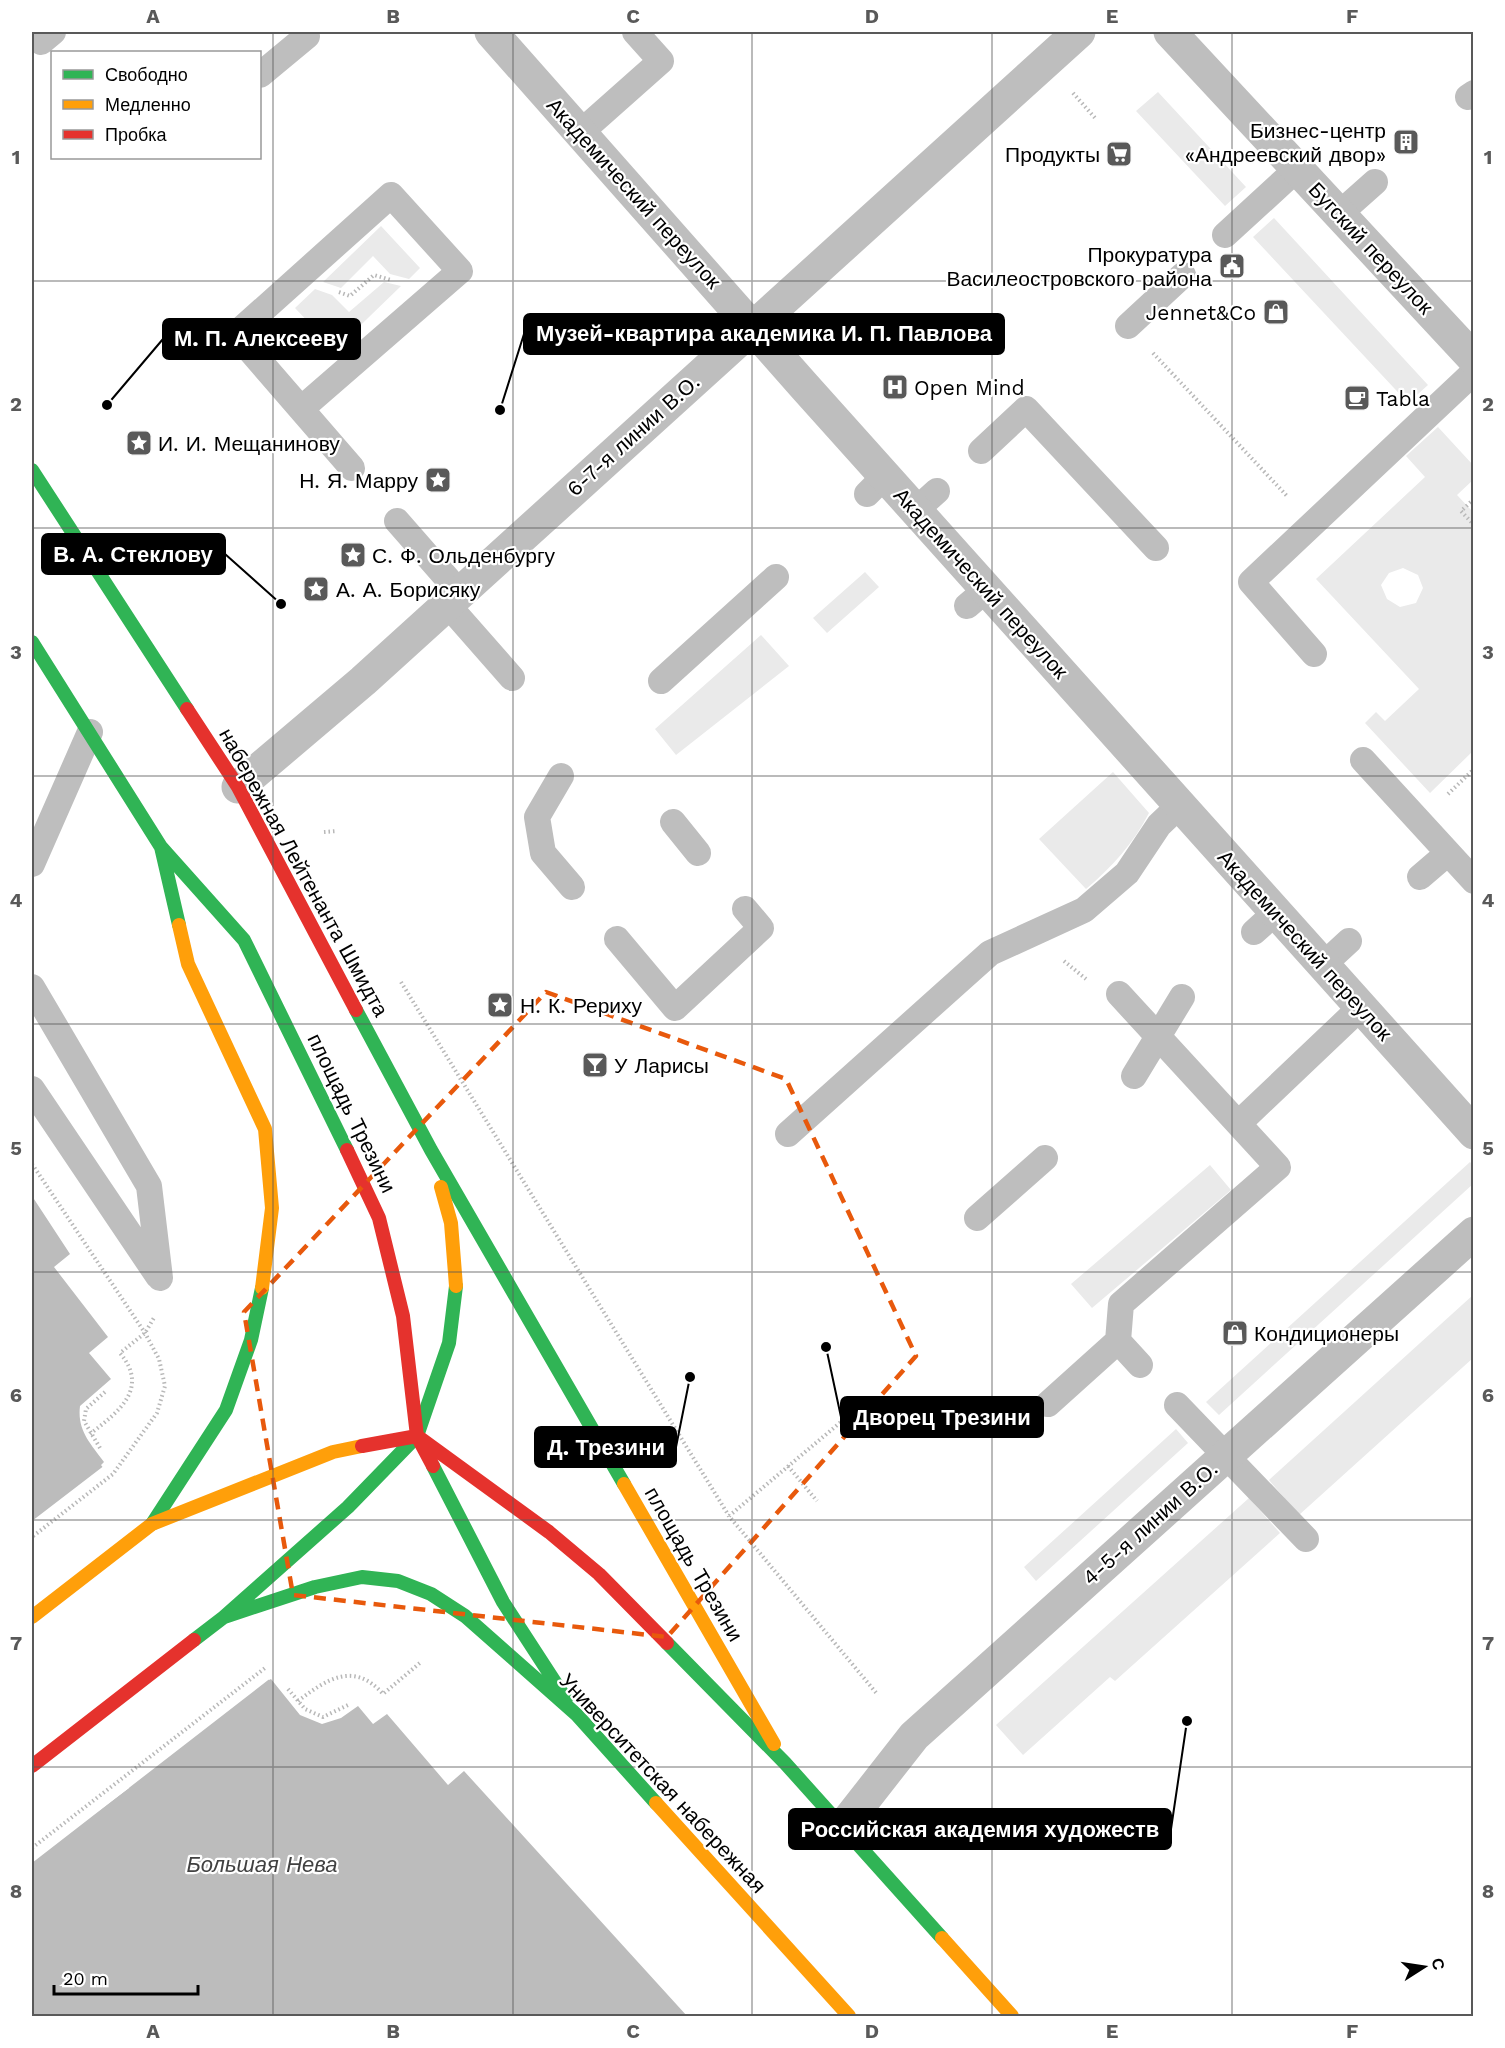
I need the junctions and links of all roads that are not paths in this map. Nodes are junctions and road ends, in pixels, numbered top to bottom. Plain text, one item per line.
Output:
1 (491, 32) edge
2 (635, 32) edge
3 (1079, 32) edge
4 (1170, 32) edge
5 (307, 36) dead end
6 (261, 74) edge
7 (581, 132) junction
8 (1297, 169) junction
9 (1375, 182) dead end
10 (1339, 214) junction
11 (1225, 235) dead end
12 (1183, 275) dead end
13 (1128, 326) road end
14 (753, 327) junction
15 (1473, 359) edge
16 (1473, 372) edge
17 (301, 410) junction
18 (981, 451) dead end
19 (352, 468) dead end
20 (32, 470) edge
21 (397, 521) dead end
22 (1156, 548) dead end
23 (776, 577) dead end
24 (454, 598) junction
25 (32, 642) edge
26 (1314, 654) dead end
27 (512, 678) dead end
28 (661, 681) dead end
29 (90, 732) junction
30 (1363, 760) dead end
31 (561, 776) dead end
32 (238, 787) junction
33 (1179, 806) junction
34 (673, 822) dead end
35 (161, 847) junction
36 (698, 853) dead end
37 (1448, 853) junction
38 (32, 864) edge
39 (1420, 877) dead end
40 (1473, 881) edge
41 (572, 887) dead end
42 (745, 909) dead end
43 (616, 939) dead end
44 (1349, 941) dead end
45 (1323, 965) junction
46 (32, 987) edge
47 (1119, 994) road end
48 (1182, 997) dead end
49 (1361, 1007) junction
50 (1157, 1037) junction
51 (1134, 1076) dead end
52 (32, 1089) edge
53 (1239, 1123) junction
54 (1473, 1133) edge
55 (788, 1134) dead end
56 (431, 1150) junction
57 (1045, 1158) dead end
58 (977, 1218) dead end
59 (1473, 1233) edge
60 (1118, 1341) junction
61 (1140, 1365) dead end
62 (1048, 1404) dead end
63 (1177, 1405) dead end
64 (417, 1436) junction
65 (1226, 1455) junction
66 (152, 1524) junction
67 (1306, 1539) dead end
68 (32, 1617) edge
69 (224, 1617) junction
70 (577, 1715) junction
71 (785, 1763) junction
72 (32, 1766) edge
73 (842, 1828) junction
74 (849, 2016) edge
75 (1012, 2016) edge

1 - 7 street, Академический переулок
2 - 7 lane
3 - 14 street, 6-7-я линии В.О.
4 - 8 street, Бугский переулок
5 - 6 lane
7 - 14 street, Академический переулок
8 - 10 street, Бугский переулок
8 - 11 lane
9 - 10 lane
10 - 15 street, Бугский переулок
12 - 13 lane
14 - 24 street, 6-7-я линии В.О.
14 - 33 street, Академический переулок
16 - 26 lane
17 - 17 lane
17 - 19 lane
18 - 22 lane
20 - 32 main road, набережная Лейтенанта Шмидта
21 - 24 lane
23 - 28 lane
24 - 27 lane
24 - 32 street, 6-7-я линии В.О.
25 - 29 main road
29 - 35 main road
29 - 38 lane
30 - 37 lane
31 - 41 lane
32 - 56 main road, набережная Лейтенанта Шмидта
33 - 45 street, Академический переулок
33 - 55 lane
34 - 36 lane
35 - 64 main road, площадь Трезини
35 - 66 main road
37 - 39 lane
37 - 40 lane
42 - 43 lane
44 - 45 lane
45 - 49 street, Академический переулок
46 - 52 lane
47 - 50 lane
48 - 50 lane
49 - 53 lane
49 - 54 street, Академический переулок
50 - 51 lane
50 - 53 lane
53 - 60 lane
56 - 64 main road
56 - 71 main road, площадь Трезини
57 - 58 lane
59 - 65 street, 4-5-я линии В.О.
60 - 61 lane
60 - 62 lane
63 - 65 lane
64 - 66 main road
64 - 69 main road
64 - 70 main road, площадь Трезини
64 - 71 main road
65 - 67 lane
65 - 73 street, 4-5-я линии В.О.
66 - 68 main road
69 - 70 main road, Университетская набережная
69 - 72 main road
70 - 74 main road, Университетская набережная
71 - 73 main road
73 - 75 main road

